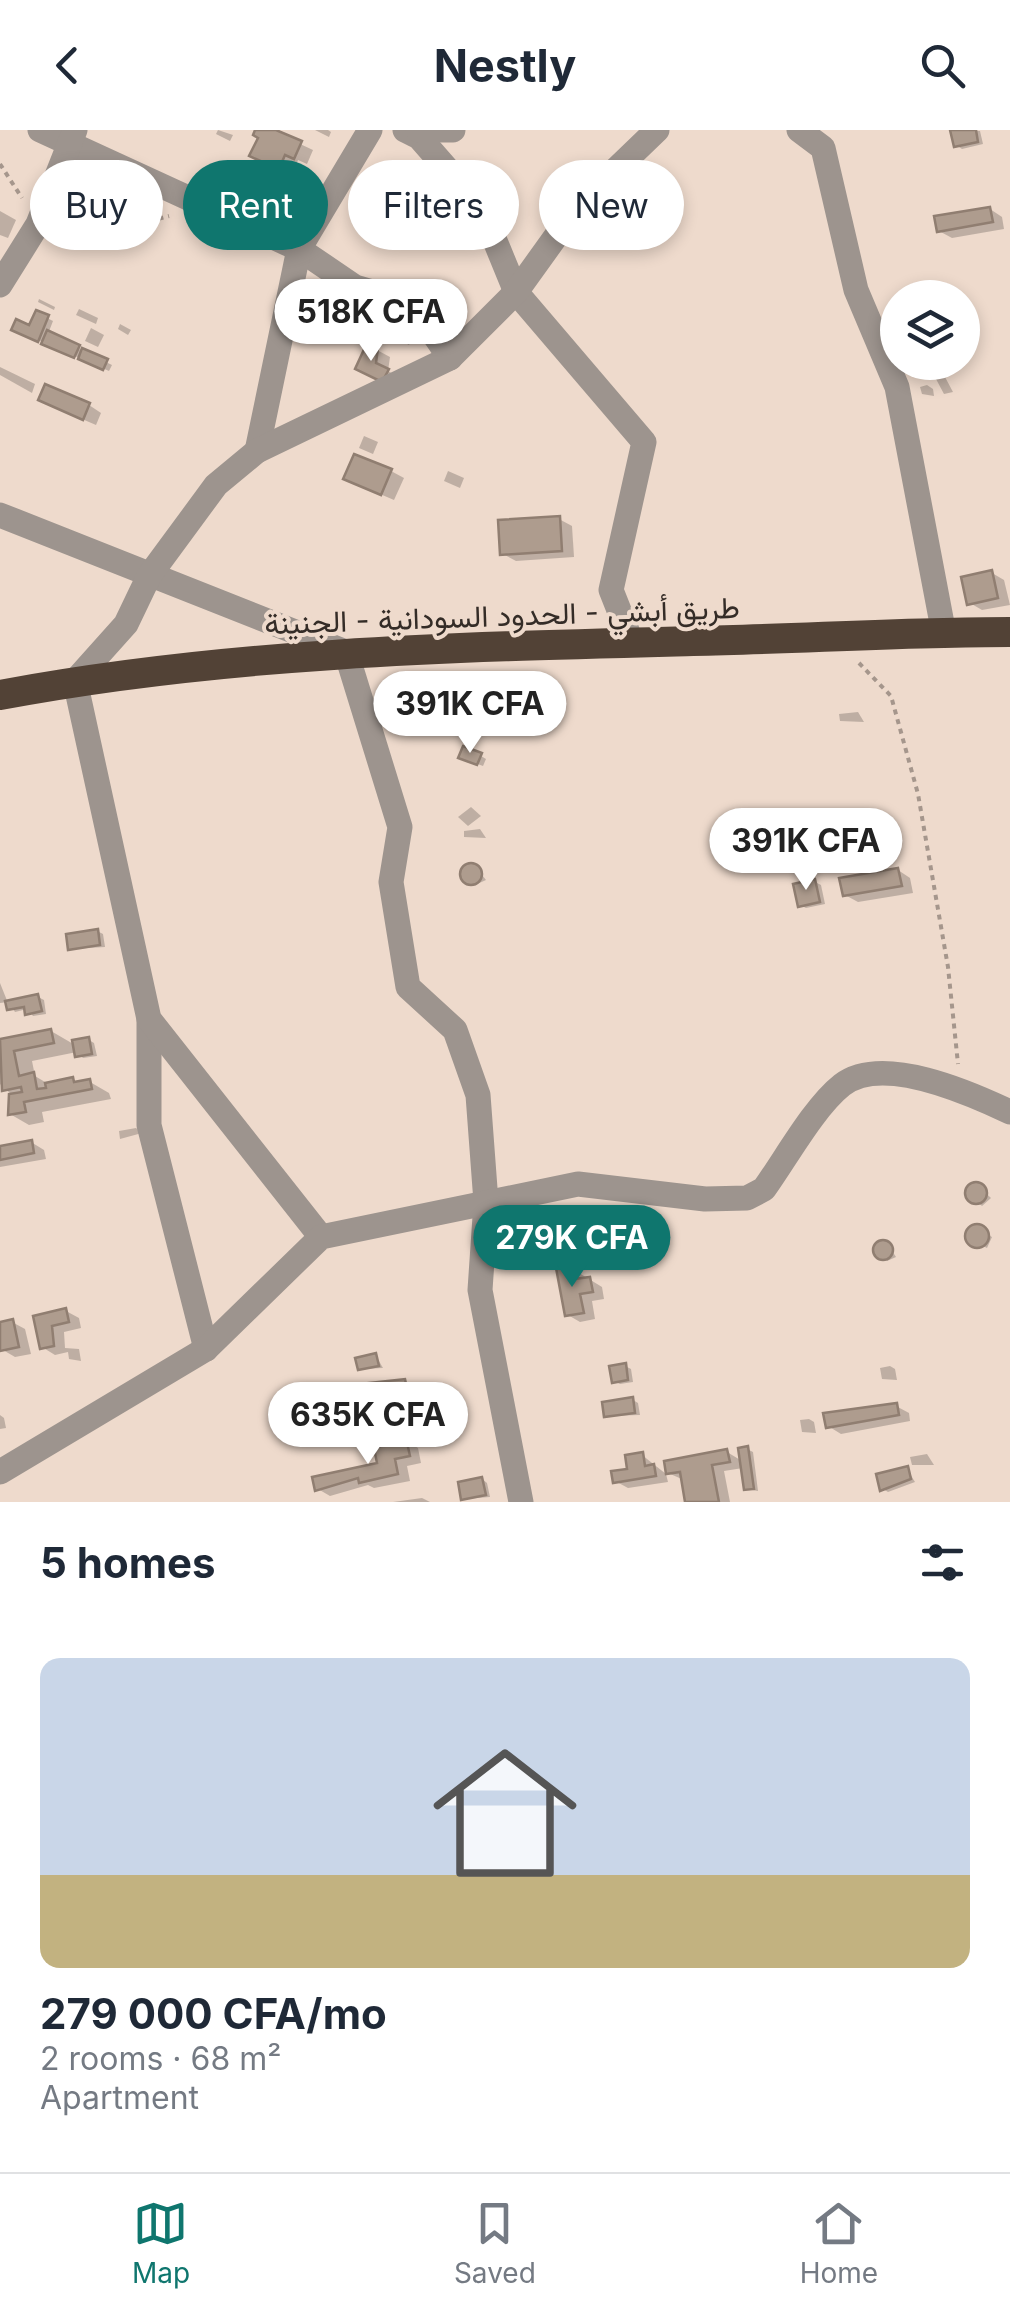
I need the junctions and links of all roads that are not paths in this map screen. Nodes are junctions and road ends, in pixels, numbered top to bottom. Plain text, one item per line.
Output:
1 (40, 130) edge
2 (370, 130) edge
3 (405, 130) edge
4 (418, 130) edge
5 (454, 130) edge
6 (657, 130) edge
7 (799, 130) edge
8 (72, 136) edge
9 (183, 195) edge
10 (328, 200) edge
11 (299, 250) edge
12 (302, 250) edge
13 (0, 285) edge
14 (516, 292) junction
15 (450, 358) junction
16 (257, 451) junction
17 (0, 514) edge
18 (149, 576) junction
19 (1010, 632) edge
20 (944, 634) junction
21 (632, 643) junction
22 (346, 652) junction
23 (74, 681) junction
24 (0, 694) edge
25 (149, 1019) junction
26 (1010, 1112) edge
27 (486, 1202) junction
28 (321, 1237) junction
29 (206, 1350) junction
30 (0, 1472) edge
31 (521, 1502) edge

1 - 8 street
2 - 10 street
3 - 14 street
4 - 5 street
6 - 14 street
7 - 20 street
8 - 9 street
8 - 13 street
11 - 16 street
12 - 15 street
14 - 15 street
14 - 21 street
15 - 16 street
16 - 18 street
17 - 18 street
18 - 22 street
18 - 23 street
19 - 20 highway, طريق أبشي - الحدود السودانية - الجنينة
20 - 21 highway, طريق أبشي - الحدود السودانية - الجنينة
21 - 22 highway, طريق أبشي - الحدود السودانية - الجنينة
22 - 23 highway, طريق أبشي - الحدود السودانية - الجنينة
22 - 27 street
23 - 24 highway, طريق أبشي - الحدود السودانية - الجنينة
23 - 25 street
25 - 28 street
25 - 29 street
26 - 27 street
27 - 28 street
27 - 31 street
28 - 29 street
29 - 30 street

